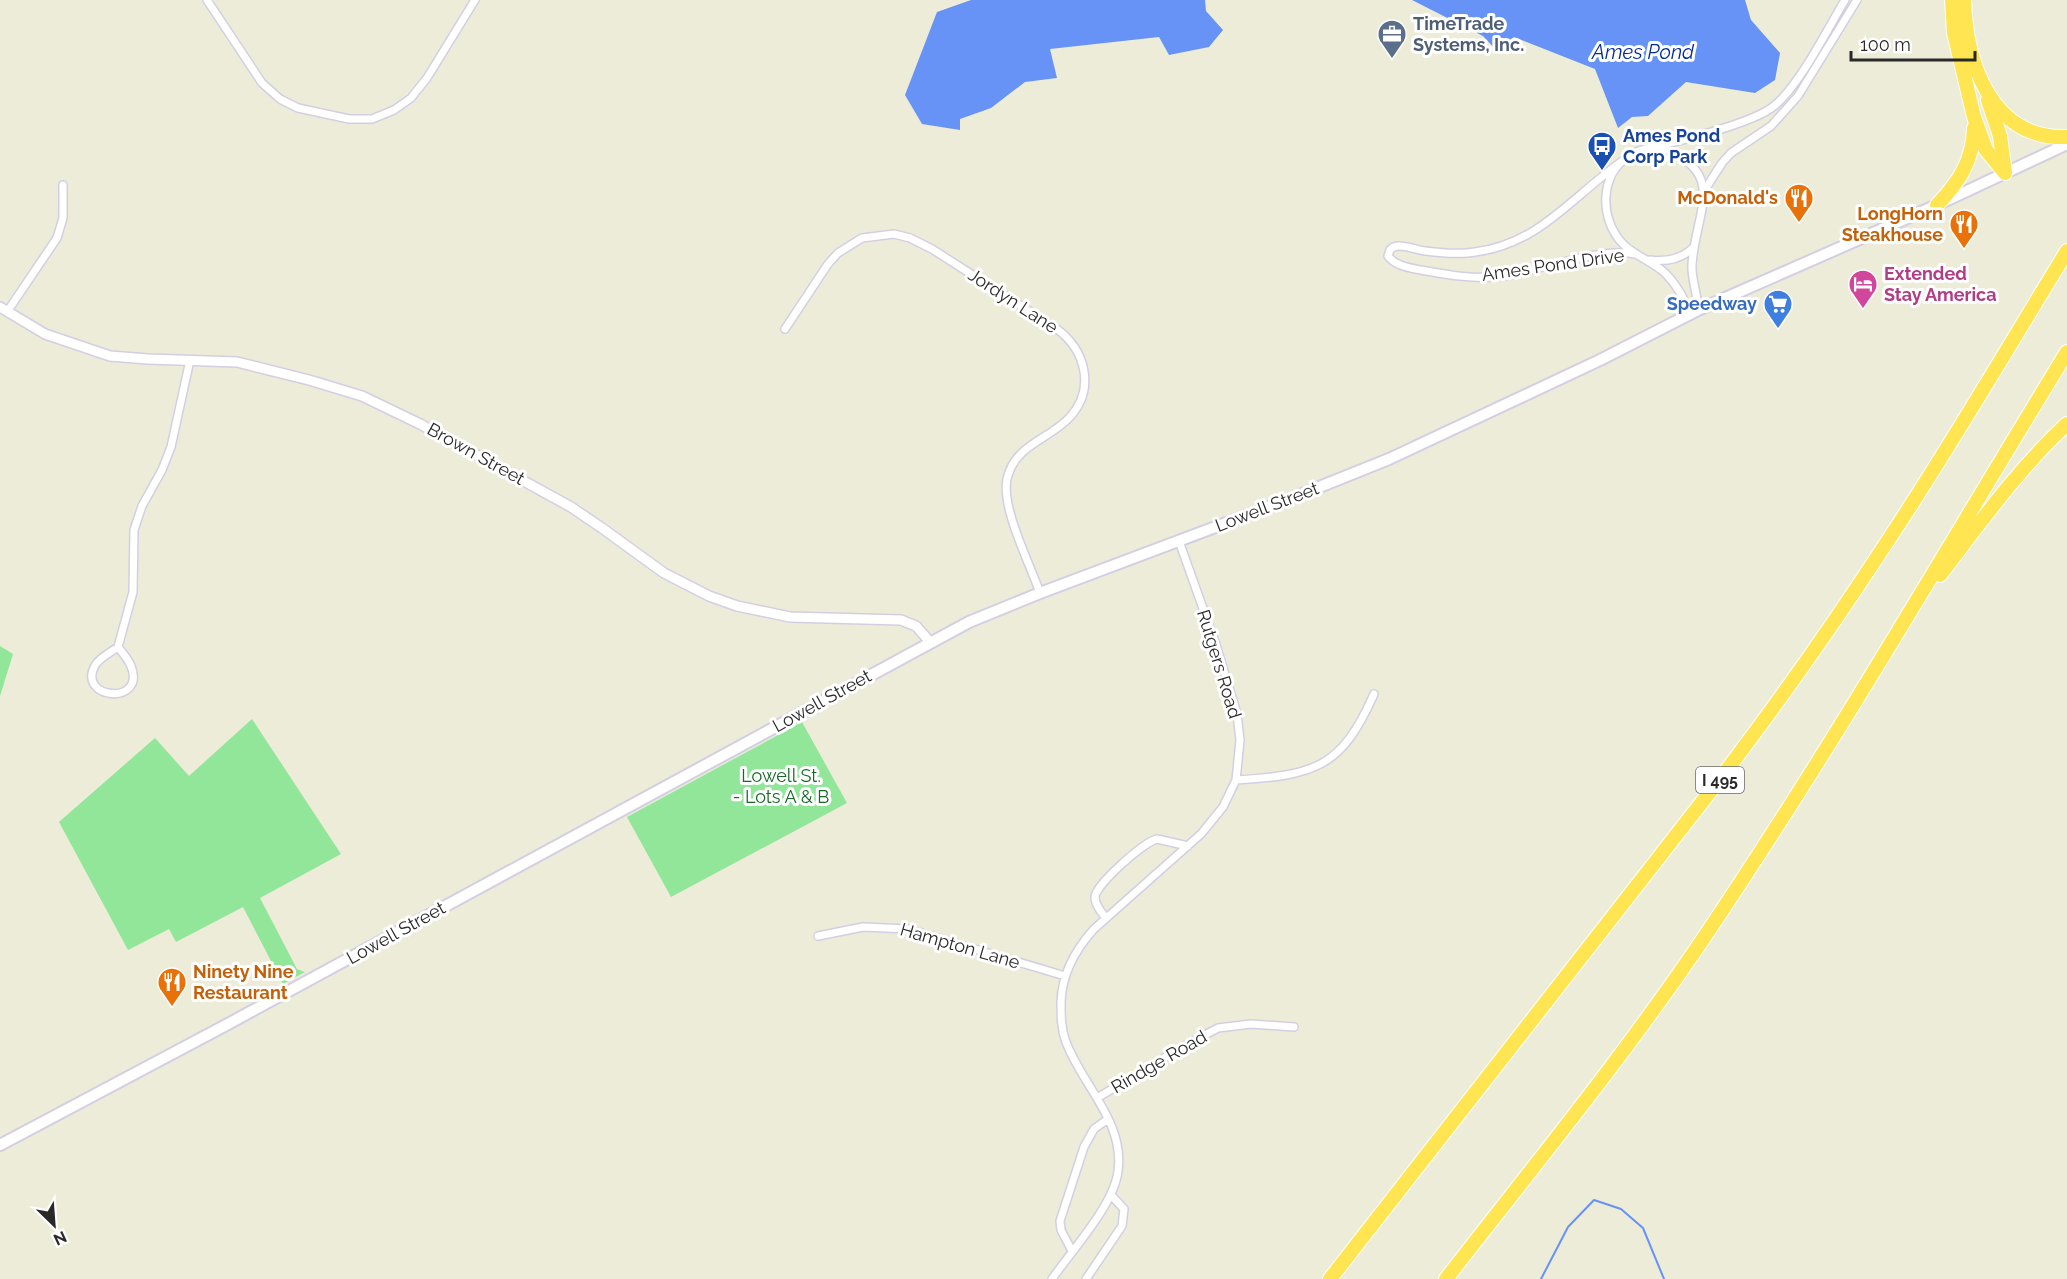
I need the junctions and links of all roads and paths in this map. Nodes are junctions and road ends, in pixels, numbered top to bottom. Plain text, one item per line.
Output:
1 (207, 0) edge
2 (475, 0) edge
3 (1845, 0) edge
4 (1857, 0) edge
5 (1952, 0) edge
6 (1964, 0) edge
7 (1986, 93) junction
8 (1974, 117) junction
9 (2067, 137) edge
10 (2067, 144) edge
11 (1657, 146) junction
12 (1624, 160) junction
13 (2005, 173) junction
14 (63, 185) dead end
15 (1704, 191) junction
16 (1937, 205) junction
17 (1694, 247) junction
18 (2067, 249) edge
19 (1635, 254) junction
20 (1644, 258) junction
21 (4, 310) edge
22 (1698, 310) junction
23 (785, 329) dead end
24 (2067, 352) edge
25 (190, 360) junction
26 (2067, 424) edge
27 (1179, 541) junction
28 (1040, 593) junction
29 (1893, 637) junction
30 (930, 642) junction
31 (118, 647) junction
32 (1374, 694) dead end
33 (1236, 780) junction
34 (1188, 846) junction
35 (1106, 918) junction
36 (818, 936) dead end
37 (1065, 976) junction
38 (1294, 1027) dead end
39 (1097, 1098) junction
40 (1108, 1119) junction
41 (0, 1145) edge
42 (1111, 1195) junction
43 (1072, 1251) junction
44 (1052, 1279) edge
45 (1086, 1279) edge
46 (1330, 1279) edge
47 (1446, 1279) edge

1 - 2 street
3 - 11 street, Ames Pond Drive
4 - 15 street
5 - 8 highway
6 - 7 highway
7 - 9 highway
7 - 13 highway
8 - 13 highway
8 - 16 highway
10 - 13 main road, Lowell Street
11 - 12 street, Ames Pond Drive
11 - 15 street
12 - 19 street, Ames Pond Drive
12 - 19 street, Ames Pond Drive
13 - 16 main road, Lowell Street
14 - 21 street
15 - 17 street
16 - 22 main road, Lowell Street
17 - 20 street, Ames Pond Drive
17 - 22 street
18 - 46 highway, I 495
19 - 20 street, Ames Pond Drive
20 - 22 street, Ames Pond Drive
21 - 25 street, Brown Street
22 - 27 main road, Lowell Street
23 - 28 street, Jordyn Lane
24 - 29 highway
25 - 30 street, Brown Street
25 - 31 street
26 - 29 highway
27 - 28 main road, Lowell Street
27 - 33 street, Rutgers Road
28 - 30 main road, Lowell Street
29 - 47 highway
30 - 41 main road, Lowell Street
31 - 31 street
32 - 33 street
33 - 34 street, Rutgers Road
34 - 35 street, Rutgers Road
34 - 35 street
35 - 37 street, Rutgers Road
36 - 37 street, Hampton Lane
37 - 39 street, Rutgers Road
38 - 39 street, Rindge Road
39 - 40 street, Rutgers Road
40 - 42 street, Rutgers Road
40 - 43 street
42 - 43 street, Rutgers Road
42 - 45 street
43 - 44 street, Rutgers Road

